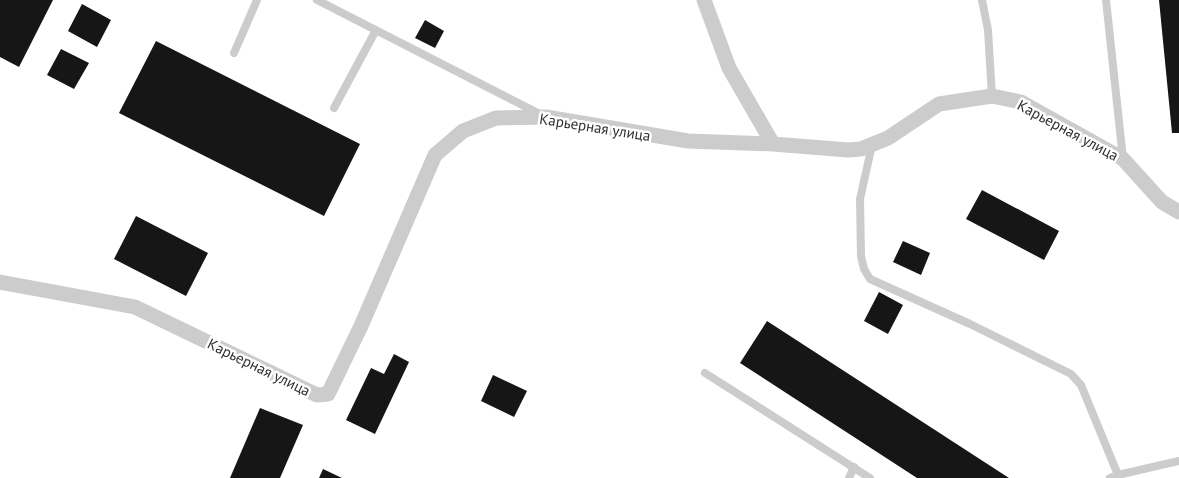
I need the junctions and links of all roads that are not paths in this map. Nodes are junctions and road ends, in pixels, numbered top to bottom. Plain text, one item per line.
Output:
1 (257, 0) edge
2 (318, 0) edge
3 (704, 0) edge
4 (982, 0) edge
5 (1106, 0) edge
6 (376, 30) junction
7 (234, 53) dead end
8 (992, 96) junction
9 (334, 108) dead end
10 (546, 117) junction
11 (773, 144) junction
12 (872, 145) junction
13 (1123, 159) junction
14 (1179, 212) edge
15 (0, 282) edge
16 (705, 373) dead end
17 (1179, 461) edge
18 (854, 467) junction
19 (1118, 475) junction
20 (849, 478) edge
21 (870, 478) edge
22 (1110, 478) edge

1 - 7 lane
2 - 6 lane
3 - 11 street
4 - 8 lane
5 - 13 lane
6 - 9 lane
6 - 10 lane
8 - 12 street, Карьерная улица
8 - 13 street, Карьерная улица
10 - 11 street, Карьерная улица
10 - 15 street, Карьерная улица
11 - 12 street, Карьерная улица
12 - 19 lane
13 - 14 street, Карьерная улица
16 - 18 lane
17 - 19 lane
18 - 20 lane
18 - 21 lane
19 - 22 lane

